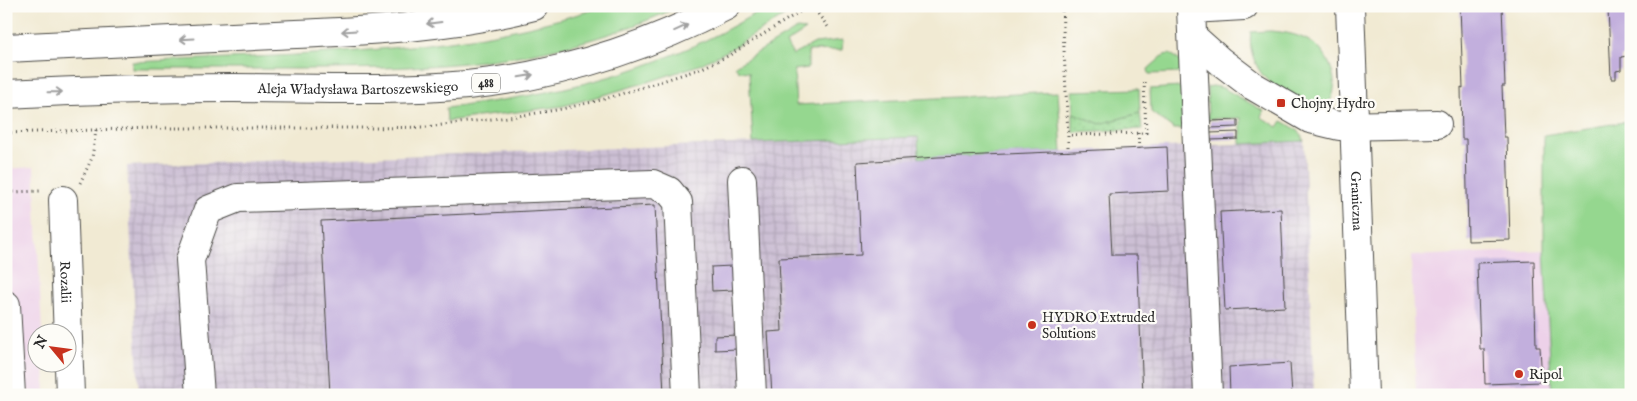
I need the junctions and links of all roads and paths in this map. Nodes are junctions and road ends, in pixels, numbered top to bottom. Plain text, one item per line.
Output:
1 (534, 6) edge
2 (726, 6) edge
3 (812, 6) edge
4 (1062, 6) edge
5 (1244, 6) edge
6 (1350, 6) edge
7 (828, 27) dead end
8 (1192, 37) junction
9 (6, 48) edge
10 (1144, 81) dead end
11 (6, 94) edge
12 (1437, 124) dead end
13 (1354, 126) junction
14 (96, 130) dead end
15 (1138, 133) junction
16 (1068, 135) junction
17 (1139, 149) dead end
18 (1068, 152) dead end
19 (742, 180) dead end
20 (6, 198) edge
21 (63, 200) junction
22 (6, 305) edge
23 (11, 395) edge
24 (70, 395) edge
25 (200, 395) edge
26 (688, 395) edge
27 (752, 395) edge
28 (1208, 395) edge
29 (1364, 395) edge

1 -> 9 main road
11 -> 2 main road, Aleja Władysława Bartoszewskiego / 488
3 - 7 path
4 - 16 path
5 - 8 main road
6 - 13 main road, Graniczna
8 - 13 main road
8 - 28 main road
10 - 15 path
12 - 13 main road
13 - 29 main road, Graniczna
14 - 21 path
15 - 16 path
15 - 17 path
16 - 18 path
19 - 27 main road
20 - 21 path
21 - 24 main road, Rozalii
22 - 23 main road
25 - 26 main road

